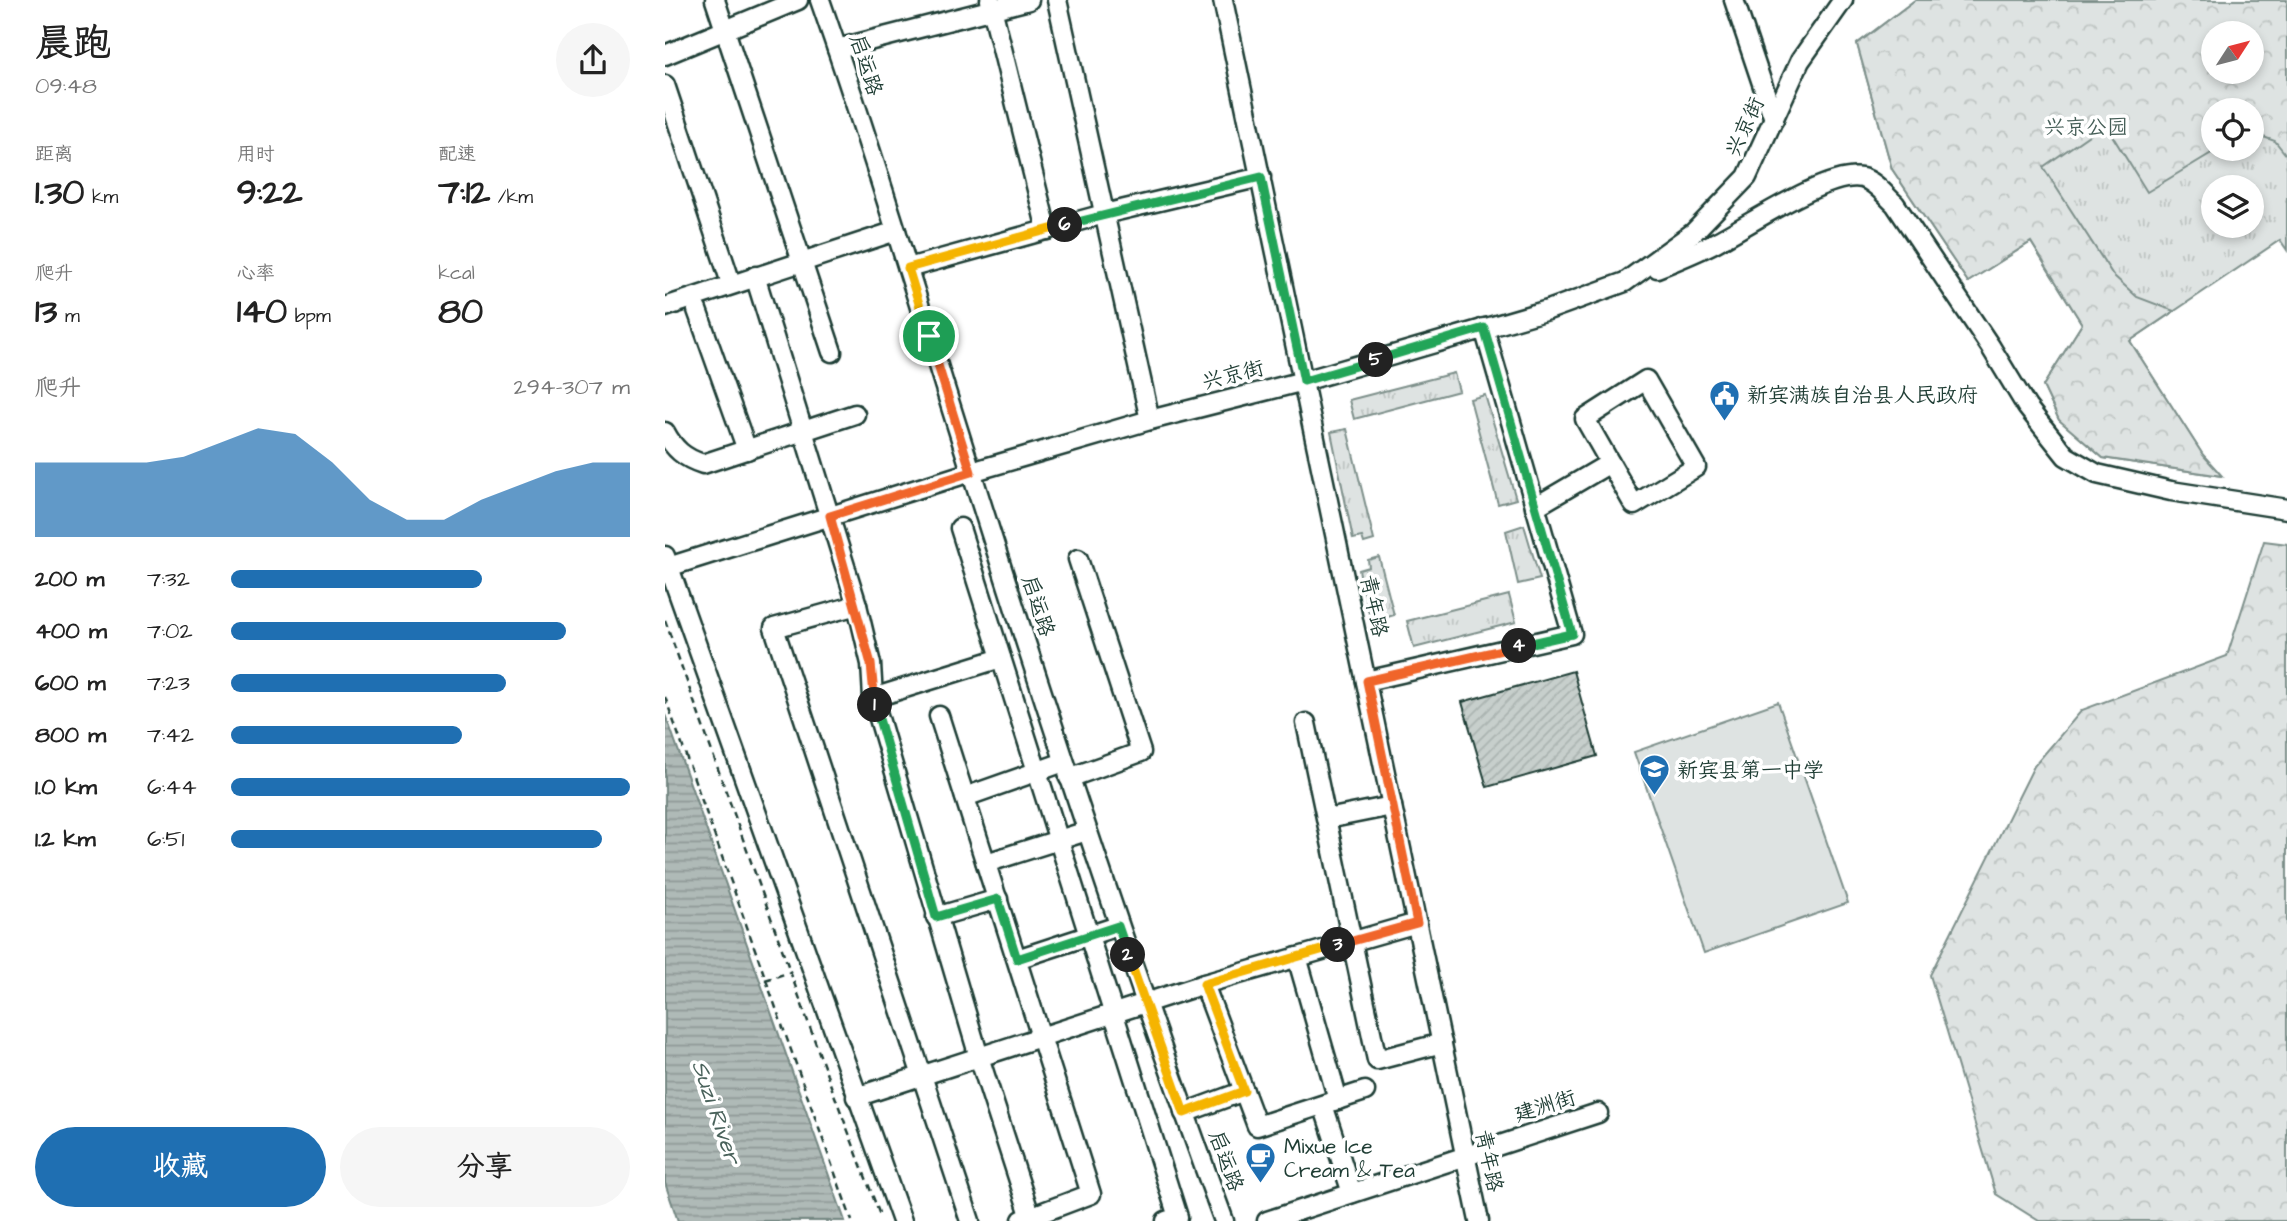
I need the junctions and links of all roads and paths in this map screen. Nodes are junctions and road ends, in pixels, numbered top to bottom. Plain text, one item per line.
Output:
1 (715, 0) edge
2 (797, 0) edge
3 (820, 0) edge
4 (1029, 0) edge
5 (1057, 0) edge
6 (1223, 0) edge
7 (1734, 0) edge
8 (1843, 0) edge
9 (991, 4) edge
10 (727, 30) junction
11 (837, 49) junction
12 (665, 55) edge
13 (665, 85) edge
14 (1774, 119) junction
15 (1261, 177) junction
16 (1104, 214) junction
17 (1047, 230) junction
18 (896, 231) junction
19 (802, 261) junction
20 (908, 268) junction
21 (755, 276) junction
22 (1625, 282) junction
23 (731, 283) junction
24 (665, 307) edge
25 (697, 310) dead end
26 (1484, 328) junction
27 (832, 352) dead end
28 (1304, 381) junction
29 (855, 415) dead end
30 (1150, 420) junction
31 (803, 431) junction
32 (665, 432) edge
33 (747, 450) junction
34 (1610, 463) junction
35 (971, 472) junction
36 (1535, 507) junction
37 (2287, 509) edge
38 (830, 516) junction
39 (960, 528) dead end
40 (1078, 559) dead end
41 (667, 563) edge
42 (857, 605) junction
43 (665, 620) edge
44 (666, 626) edge
45 (1001, 658) junction
46 (1367, 681) junction
47 (665, 697) edge
48 (873, 698) junction
49 (939, 716) dead end
50 (1307, 723) dead end
51 (1066, 770) junction
52 (1037, 771) junction
53 (965, 797) junction
54 (1392, 806) junction
55 (1327, 819) junction
56 (1087, 831) junction
57 (1059, 840) junction
58 (986, 863) junction
59 (998, 899) junction
60 (936, 917) junction
61 (1417, 923) junction
62 (1118, 926) junction
63 (1090, 935) junction
64 (1352, 941) junction
65 (1297, 957) junction
66 (1017, 959) junction
67 (791, 972) junction
68 (765, 980) junction
69 (1204, 984) junction
70 (1144, 1003) junction
71 (1114, 1013) junction
72 (1042, 1036) junction
73 (1442, 1043) junction
74 (979, 1058) junction
75 (921, 1077) junction
76 (1244, 1091) junction
77 (1364, 1091) dead end
78 (856, 1097) junction
79 (1330, 1102) junction
80 (1184, 1113) junction
81 (1598, 1113) dead end
82 (1465, 1155) junction
83 (1352, 1194) junction
84 (1027, 1220) edge
85 (852, 1221) edge
86 (883, 1221) edge
87 (902, 1221) edge
88 (970, 1221) edge
89 (1165, 1221) edge
90 (1224, 1221) edge
91 (1267, 1221) edge
92 (1479, 1221) edge

1 - 10 street
2 - 10 street
3 - 11 street, 启运路
4 - 9 street
5 - 16 street
6 - 15 street, 青年路
7 - 14 street
8 - 14 street, 兴京街
9 - 11 street
9 - 17 street
10 - 12 street
10 - 19 street
11 - 18 street, 启运路
13 - 23 street
14 - 22 street, 兴京街
15 - 16 street
15 - 28 street, 青年路
16 - 17 street
16 - 30 street
17 - 20 street
18 - 19 street
18 - 20 street, 启运路
19 - 21 street
19 - 27 street
20 - 35 street, 启运路
21 - 23 street
21 - 31 street
22 - 26 street, 兴京街
22 - 37 street
23 - 24 street
25 - 33 street
26 - 28 street, 兴京街
26 - 36 street
28 - 30 street, 兴京街
28 - 46 street, 青年路
29 - 31 street
30 - 35 street, 兴京街
31 - 33 street
31 - 38 street
32 - 33 street
34 - 34 street
34 - 36 street
35 - 38 street, 兴京街
35 - 51 street, 启运路
36 - 46 street
38 - 41 street, 兴京街
38 - 42 street
39 - 45 street
40 - 51 street
41 - 78 street
42 - 48 street
42 - 75 street
43 - 44 path
44 - 67 path
45 - 48 street
45 - 52 street
46 - 54 street, 青年路
47 - 68 path
48 - 60 street
49 - 53 street
50 - 55 street
51 - 52 street
51 - 56 street, 启运路
52 - 53 street
52 - 57 street
53 - 58 street
54 - 55 street
54 - 61 street, 青年路
55 - 64 street
56 - 57 street
56 - 62 street, 启运路
57 - 58 street
57 - 63 street
58 - 59 street
59 - 60 street
59 - 66 street
60 - 74 street
61 - 64 street
61 - 73 street, 青年路
62 - 63 street
62 - 70 street, 启运路
63 - 66 street
63 - 71 street
64 - 65 street
64 - 73 street
65 - 69 street
65 - 79 street
66 - 72 street
67 - 68 path
67 - 86 path
68 - 85 path
69 - 70 street
69 - 76 street
70 - 71 street
70 - 80 street, 启运路
71 - 72 street
71 - 89 street
72 - 74 street
72 - 84 street
73 - 82 street, 青年路
74 - 75 street
74 - 84 street
75 - 78 street
75 - 88 street
76 - 79 street
76 - 80 street
77 - 79 street
78 - 87 street
79 - 83 street
80 - 90 street, 启运路
81 - 82 street, 建洲街
82 - 83 street, 建洲街
82 - 92 street, 青年路
83 - 91 street, 建洲街

